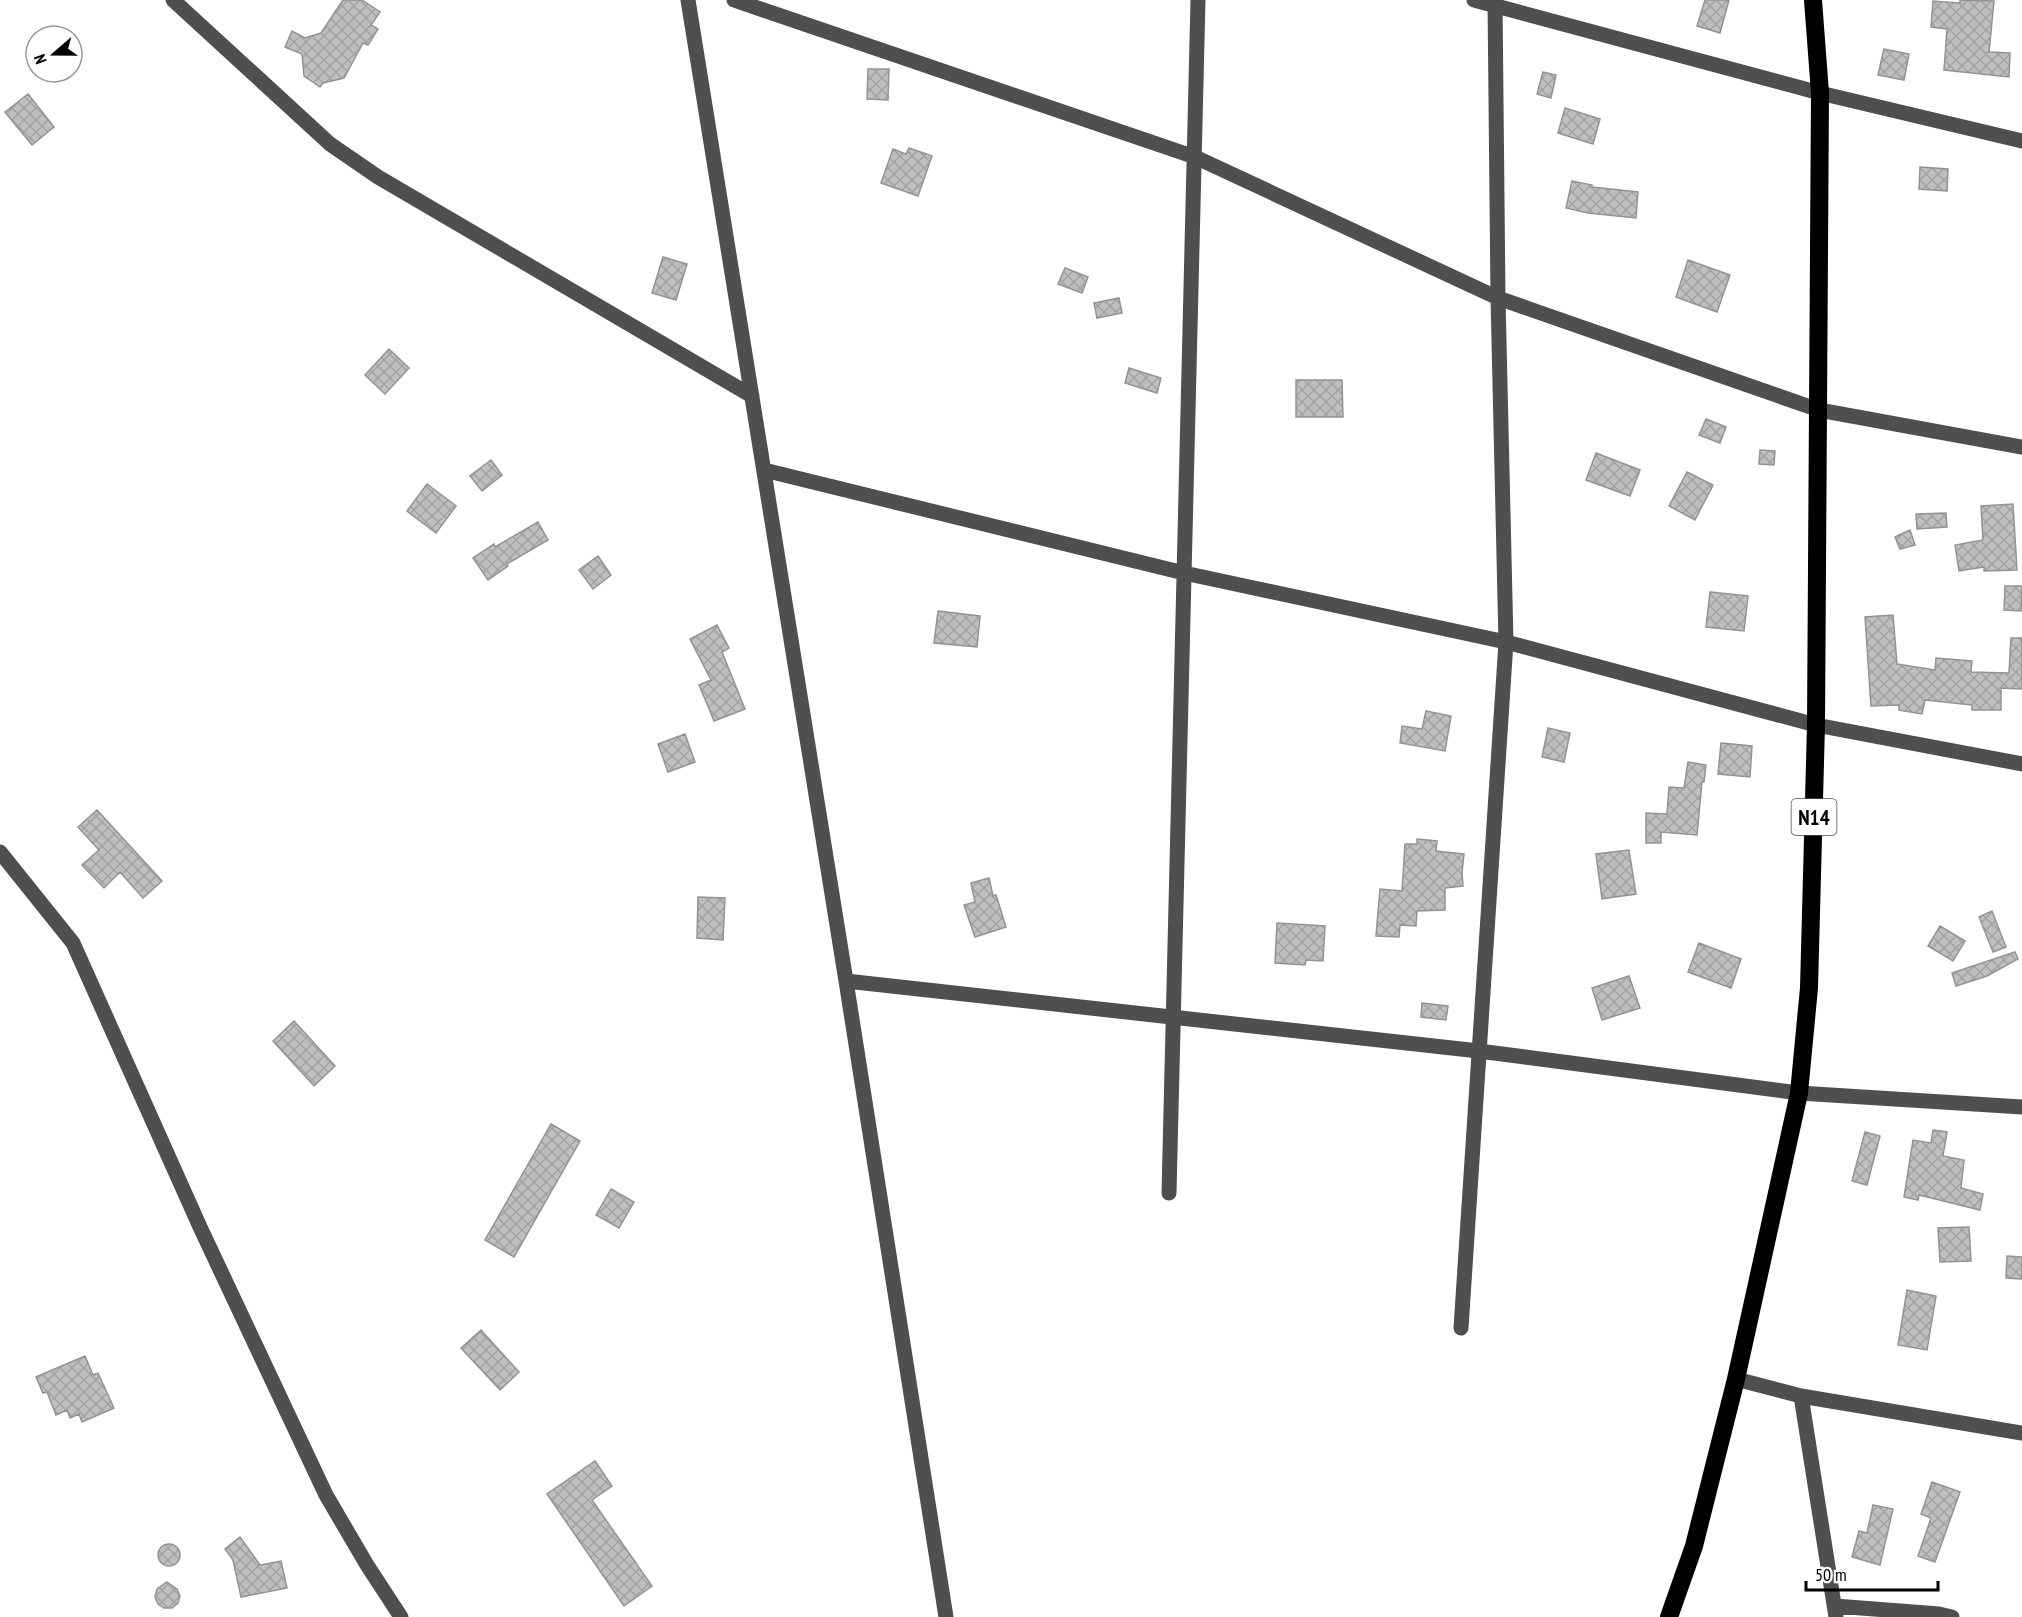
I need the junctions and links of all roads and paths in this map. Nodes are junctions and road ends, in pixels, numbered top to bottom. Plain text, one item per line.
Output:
1 (173, 0) edge
2 (688, 0) edge
3 (734, 0) edge
4 (1198, 0) edge
5 (1474, 0) edge
6 (1813, 0) edge
7 (1495, 2) edge
8 (1820, 93) junction
9 (2022, 141) edge
10 (1194, 157) junction
11 (1498, 298) junction
12 (752, 396) junction
13 (1819, 410) junction
14 (2022, 447) edge
15 (764, 470) junction
16 (1184, 573) junction
17 (1506, 642) junction
18 (1816, 725) junction
19 (2022, 764) edge
20 (0, 852) edge
21 (846, 981) junction
22 (1173, 1018) junction
23 (1479, 1051) junction
24 (1799, 1093) junction
25 (2022, 1107) edge
26 (1169, 1193) dead end
27 (1461, 1328) dead end
28 (1736, 1379) junction
29 (1801, 1396) junction
30 (2022, 1433) edge
31 (1835, 1612) edge
32 (401, 1617) edge
33 (946, 1617) edge
34 (1670, 1617) edge
35 (1952, 1617) edge

1 - 12 street
2 - 12 street
3 - 10 street
4 - 10 street
5 - 7 street
6 - 8 highway, N14
7 - 8 street
7 - 11 street
8 - 9 street
8 - 13 highway, N14
10 - 11 street
10 - 16 street
11 - 13 street
11 - 17 street
12 - 15 street
13 - 14 street
13 - 18 highway, N14
15 - 16 street
15 - 21 street
16 - 17 street
16 - 22 street
17 - 18 street
17 - 23 street
18 - 19 street
18 - 24 highway, N14
20 - 32 street
21 - 22 street
21 - 33 street
22 - 23 street
22 - 26 street
23 - 24 street
23 - 27 street
24 - 25 street
24 - 28 highway, N14
28 - 29 street
28 - 34 highway, N14
29 - 30 street
29 - 31 street
31 - 35 street

